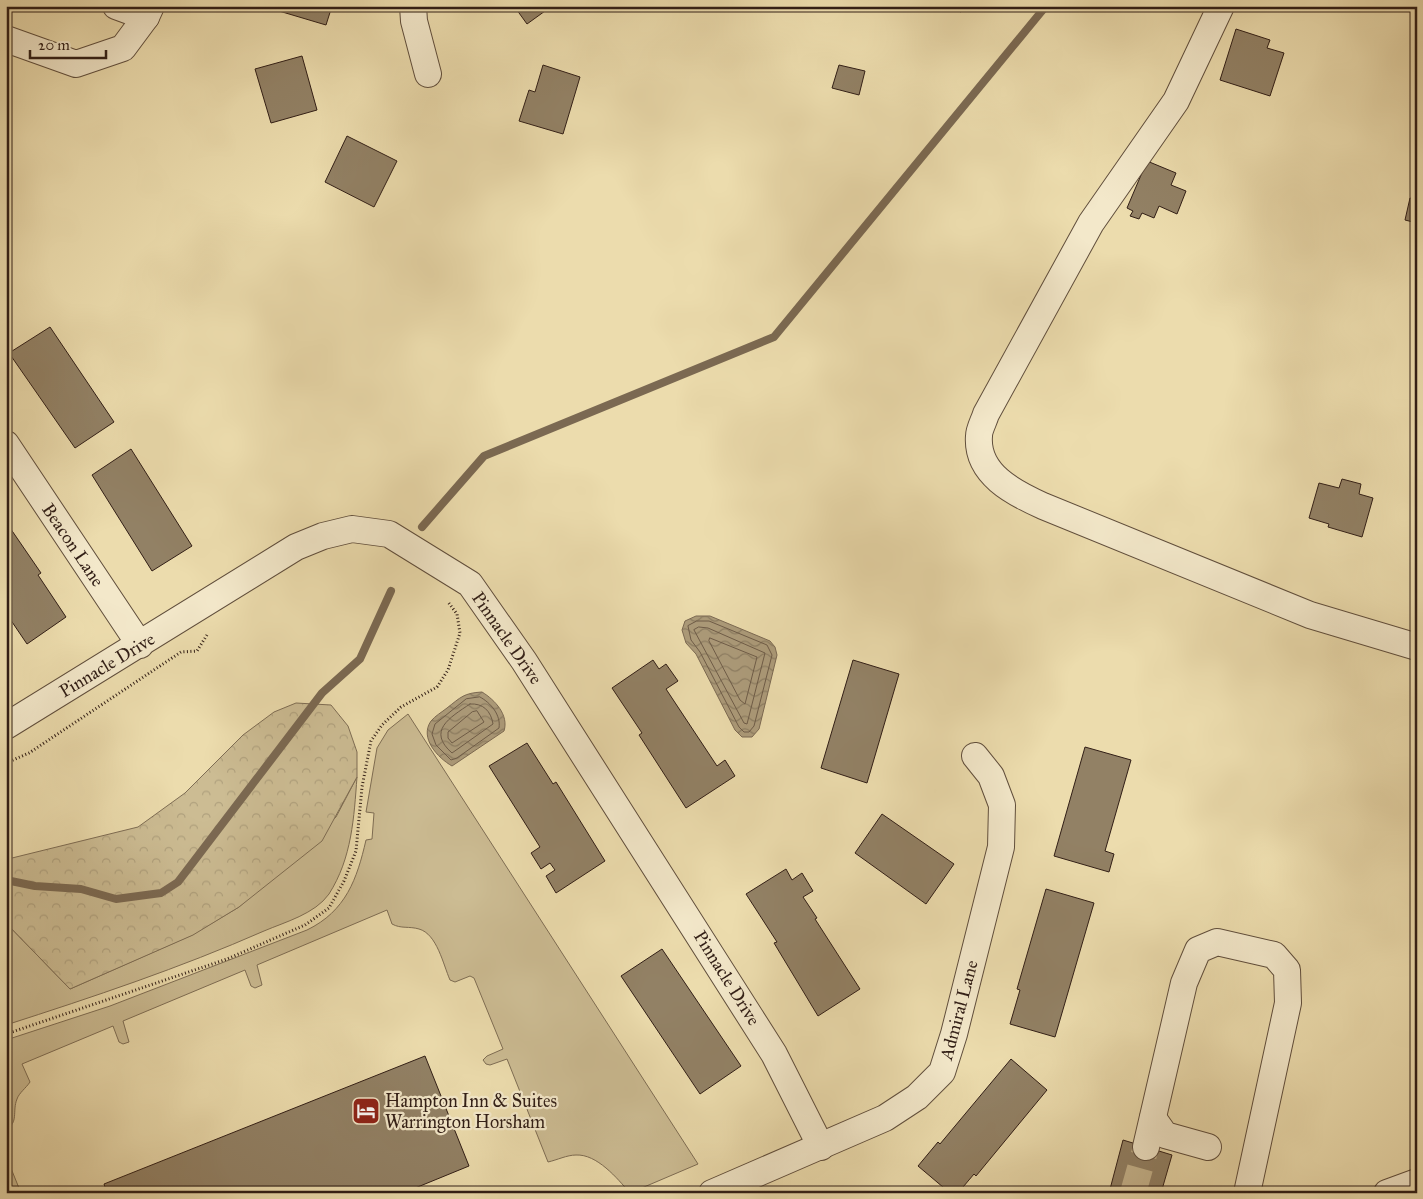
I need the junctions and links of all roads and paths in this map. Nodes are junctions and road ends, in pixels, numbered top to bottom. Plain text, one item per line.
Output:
1 (116, 6) edge
2 (413, 6) edge
3 (1222, 6) edge
4 (149, 12) edge
5 (6, 39) edge
6 (428, 74) dead end
7 (6, 444) edge
8 (445, 598) dead end
9 (213, 631) dead end
10 (140, 645) junction
11 (1417, 647) edge
12 (6, 726) edge
13 (975, 756) dead end
14 (6, 763) edge
15 (6, 1034) edge
16 (1153, 1118) junction
17 (821, 1147) junction
18 (1146, 1147) tunnel mouth
19 (1208, 1148) dead end
20 (1417, 1182) edge
21 (712, 1193) edge
22 (1247, 1193) edge
23 (1388, 1193) edge

1 - 4 street
2 - 6 street
3 - 11 street
4 - 5 street
7 - 10 street, Beacon Lane
8 - 15 path
9 - 14 path
10 - 12 street, Pinnacle Drive
10 - 17 street, Pinnacle Drive
13 - 17 street, Admiral Lane
16 - 18 street
16 - 19 street
16 - 22 street
17 - 21 street, Admiral Lane
20 - 23 street

